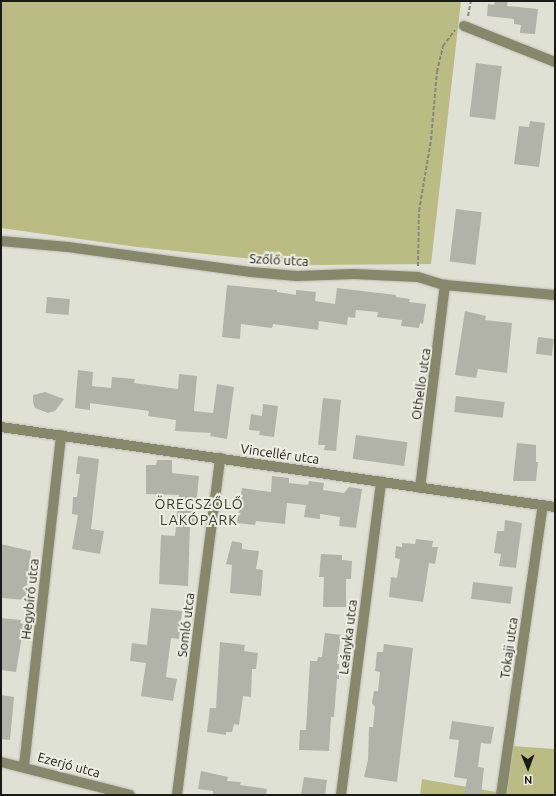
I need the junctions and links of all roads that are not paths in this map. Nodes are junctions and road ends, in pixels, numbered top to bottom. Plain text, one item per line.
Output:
1 (464, 26) road end
2 (555, 62) edge
3 (1, 241) edge
4 (445, 285) junction
5 (555, 295) edge
6 (1, 427) edge
7 (61, 435) junction
8 (220, 458) junction
9 (381, 482) junction
10 (420, 488) junction
11 (543, 505) junction
12 (555, 507) edge
13 (1, 762) edge
14 (24, 766) junction
15 (130, 795) edge
16 (177, 795) edge
17 (342, 795) edge
18 (502, 795) edge

1 - 2 street
3 - 4 street, Szőlő utca
4 - 5 street, Szőlő utca
4 - 10 street, Othello utca
6 - 7 street, Vincellér utca
7 - 8 street, Vincellér utca
7 - 14 street, Hegybíró utca
8 - 9 street, Vincellér utca
8 - 16 street, Somló utca
9 - 10 street, Vincellér utca
9 - 17 street, Leányka utca
10 - 11 street, Vincellér utca
11 - 12 street, Vincellér utca
11 - 18 street, Tokaji utca
13 - 14 street, Ezerjó utca
14 - 15 street, Ezerjó utca

